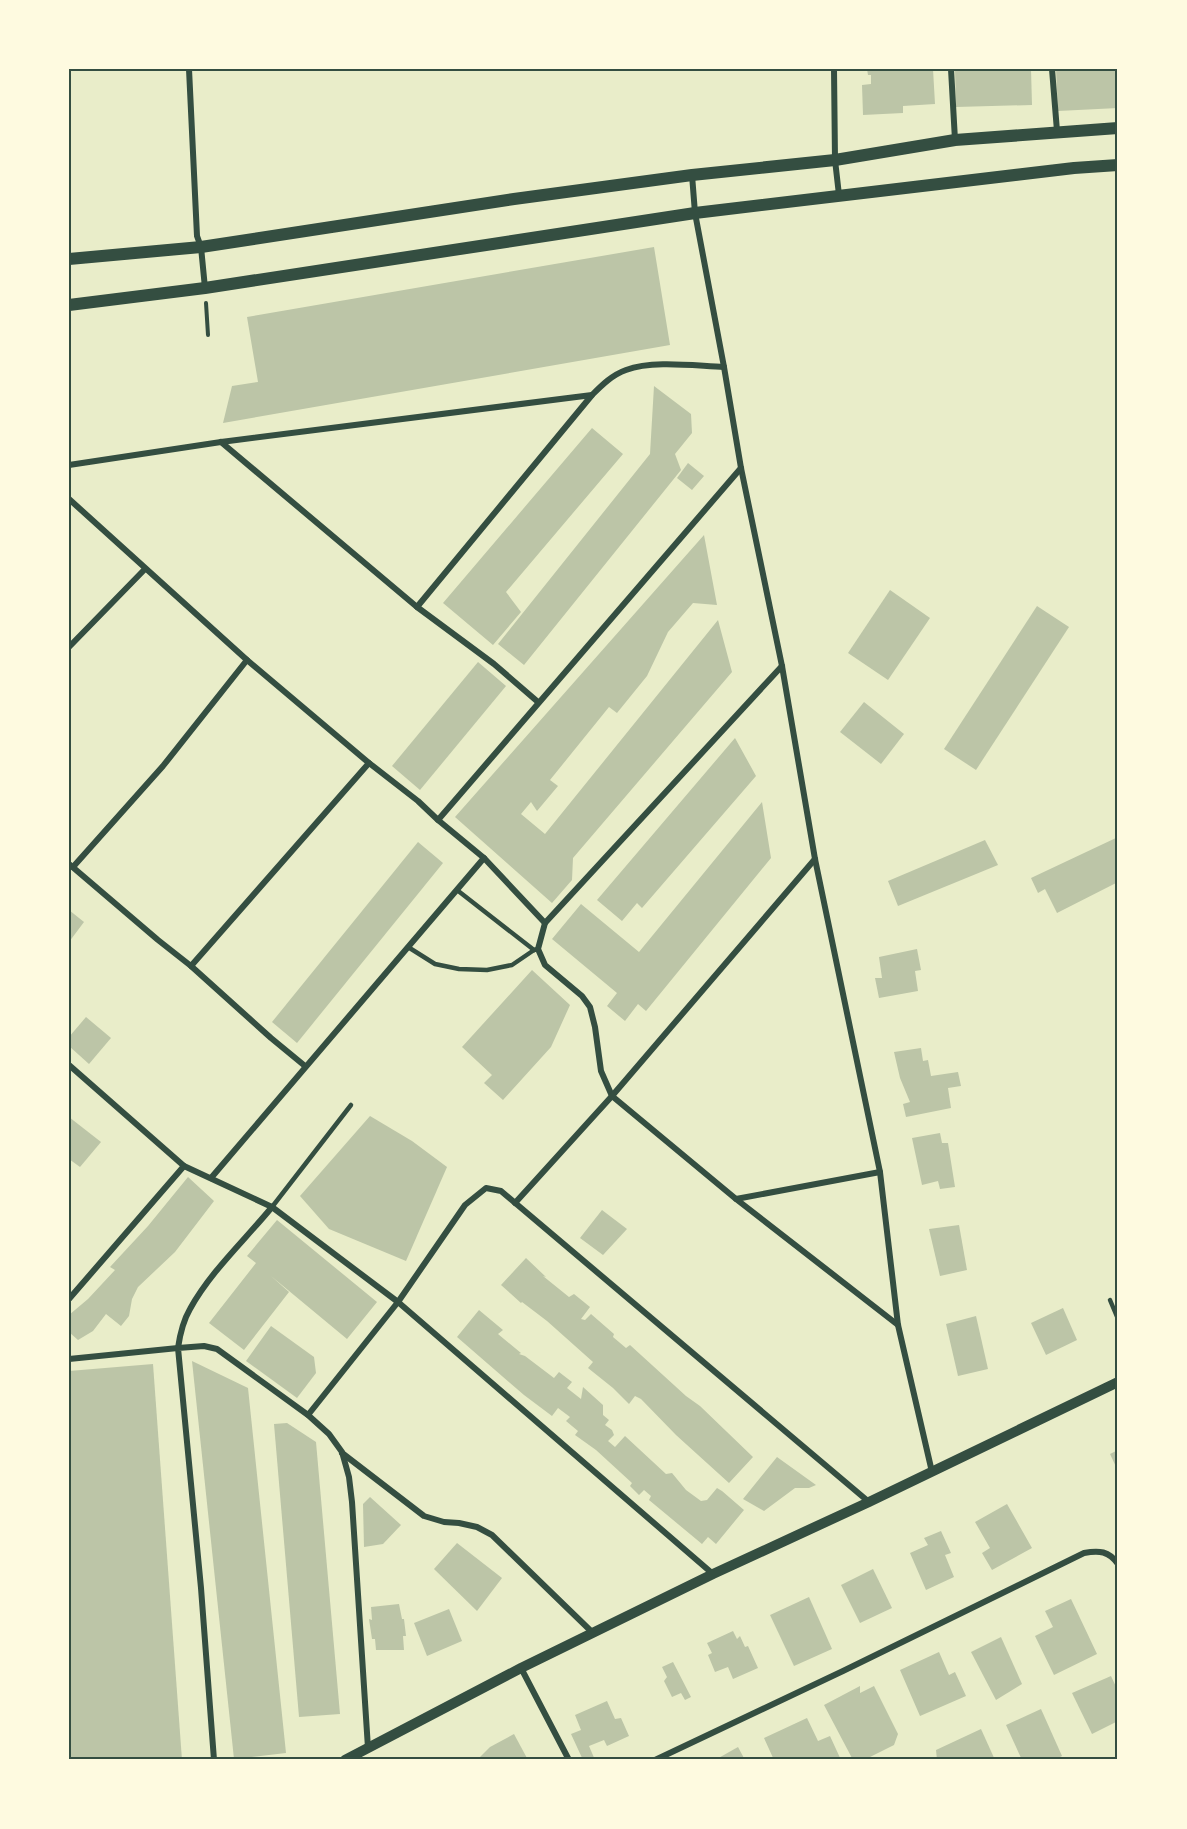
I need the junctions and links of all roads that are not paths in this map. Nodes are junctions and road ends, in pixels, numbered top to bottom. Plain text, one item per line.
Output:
1 (189, 69) edge
2 (834, 69) edge
3 (951, 69) edge
4 (1052, 69) edge
5 (1118, 128) edge
6 (1057, 131) junction
7 (955, 140) junction
8 (835, 160) junction
9 (1118, 165) edge
10 (692, 175) junction
11 (839, 195) junction
12 (695, 213) junction
13 (201, 247) junction
14 (69, 259) edge
15 (205, 288) junction
16 (69, 305) edge
17 (724, 367) junction
18 (592, 395) junction
19 (221, 442) junction
20 (69, 465) edge
21 (741, 468) junction
22 (69, 499) edge
23 (145, 569) junction
24 (417, 607) junction
25 (69, 647) edge
26 (247, 660) junction
27 (782, 666) junction
28 (538, 702) junction
29 (369, 763) junction
30 (438, 820) junction
31 (484, 858) junction
32 (815, 859) junction
33 (71, 866) edge
34 (457, 890) junction
35 (545, 923) junction
36 (408, 947) junction
37 (536, 950) junction
38 (191, 966) junction
39 (305, 1066) junction
40 (70, 1069) edge
41 (612, 1096) junction
42 (351, 1105) dead end
43 (184, 1166) junction
44 (880, 1172) junction
45 (211, 1178) junction
46 (736, 1199) junction
47 (515, 1203) junction
48 (272, 1207) junction
49 (69, 1299) edge
50 (1110, 1300) dead end
51 (398, 1302) junction
52 (1118, 1319) edge
53 (898, 1325) junction
54 (178, 1348) junction
55 (69, 1359) edge
56 (1118, 1382) edge
57 (308, 1415) junction
58 (342, 1452) junction
59 (932, 1472) junction
60 (869, 1502) junction
61 (1118, 1564) edge
62 (713, 1574) junction
63 (592, 1633) junction
64 (521, 1668) junction
65 (368, 1749) junction
66 (214, 1760) edge
67 (345, 1760) edge
68 (569, 1760) edge
69 (655, 1760) edge

1 - 13 street
2 - 8 street
3 - 7 street
4 - 6 street
5 - 6 main road
6 - 7 main road
7 - 8 main road
8 - 10 main road
8 - 11 street
9 - 11 main road
10 - 12 street
10 - 13 main road
11 - 12 main road
12 - 15 main road
12 - 17 street
13 - 14 main road
13 - 15 street
15 - 16 main road
17 - 18 street
17 - 21 street
18 - 19 street
18 - 24 street
19 - 20 street
19 - 24 street
21 - 27 street
21 - 28 street
22 - 23 street
23 - 25 street
23 - 26 street
24 - 28 street
26 - 29 street
26 - 33 street
27 - 32 street
27 - 35 street
28 - 30 street
29 - 30 street
29 - 38 street
30 - 31 street
31 - 34 street
31 - 35 street
32 - 41 street
32 - 44 street
33 - 38 street
34 - 36 street
34 - 37 lane
35 - 37 street
36 - 37 lane
36 - 39 street
37 - 41 street
38 - 39 street
39 - 45 street
40 - 43 street
41 - 46 street
41 - 47 street
42 - 48 lane
43 - 45 street
43 - 49 street
44 - 46 street
44 - 53 street
45 - 48 street
46 - 53 street
47 - 51 street
47 - 60 street
48 - 51 street
48 - 54 street
50 - 52 lane
51 - 57 street
51 - 62 street
53 - 59 street
54 - 55 street
54 - 57 street
54 - 66 street
56 - 59 street
57 - 58 street
58 - 63 street
58 - 65 street
59 - 60 street
60 - 62 street
61 - 69 street
62 - 63 street
63 - 64 street
64 - 65 street
64 - 68 street
65 - 67 street

